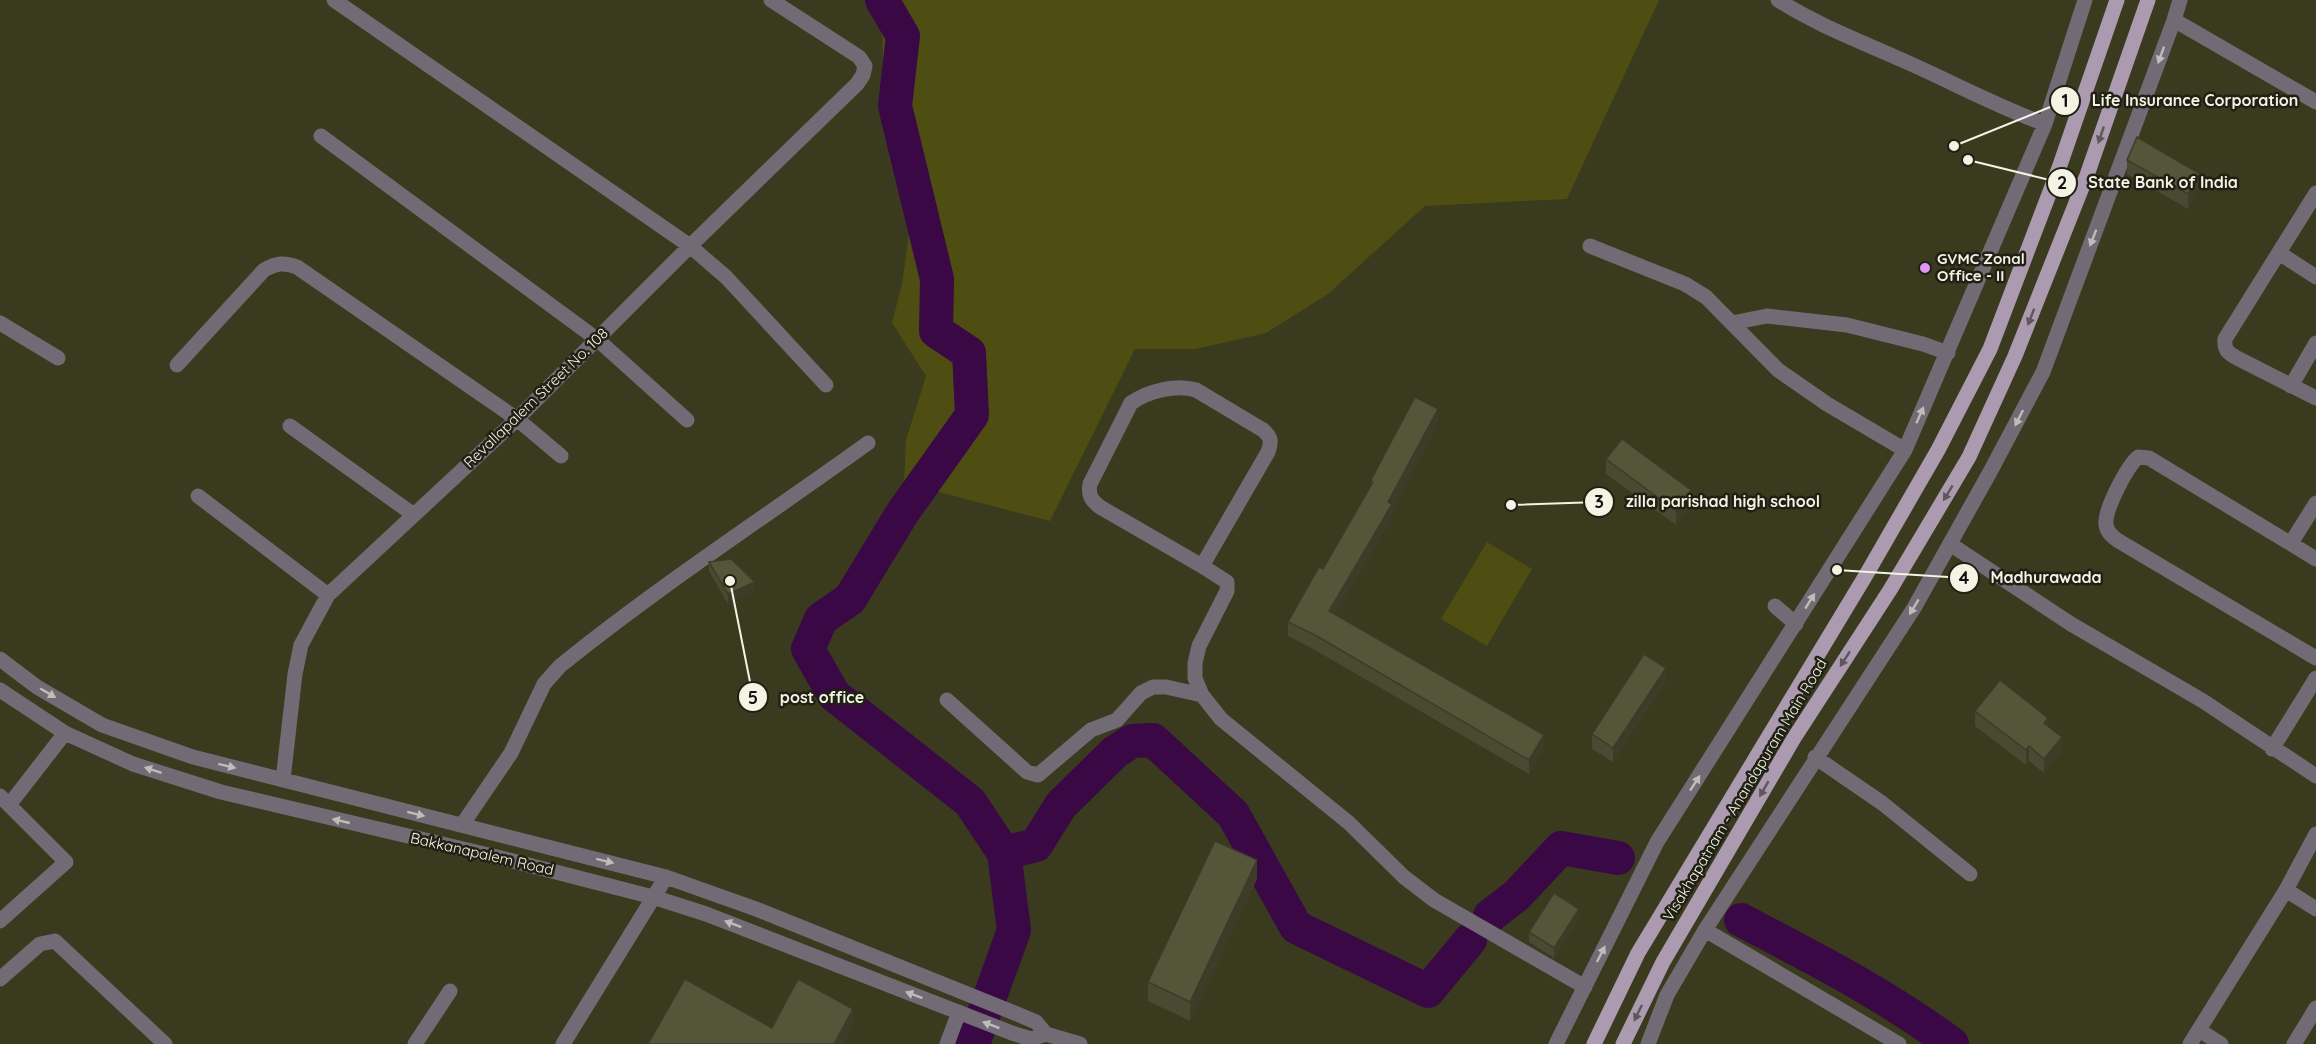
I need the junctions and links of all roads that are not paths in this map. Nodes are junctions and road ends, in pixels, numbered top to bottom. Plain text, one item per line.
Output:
1 (334, 0) edge
2 (771, 0) edge
3 (1778, 0) edge
4 (2085, 0) edge
5 (2117, 0) edge
6 (2148, 0) edge
7 (2180, 0) edge
8 (793, 6) edge
9 (2174, 20) junction
10 (2316, 102) edge
11 (2045, 124) junction
12 (321, 136) dead end
13 (2316, 193) edge
14 (690, 246) junction
15 (1590, 246) dead end
16 (2279, 254) junction
17 (2316, 277) edge
18 (0, 323) edge
19 (1732, 323) junction
20 (598, 339) junction
21 (2316, 343) edge
22 (1948, 353) junction
23 (58, 358) dead end
24 (177, 365) dead end
25 (826, 384) dead end
26 (2291, 386) junction
27 (2316, 399) edge
28 (517, 419) junction
29 (687, 420) dead end
30 (290, 426) dead end
31 (868, 443) dead end
32 (1905, 450) junction
33 (561, 456) dead end
34 (198, 496) dead end
35 (2316, 503) edge
36 (420, 509) junction
37 (2291, 543) junction
38 (1950, 544) junction
39 (2316, 559) edge
40 (1202, 566) junction
41 (328, 595) junction
42 (1775, 606) dead end
43 (1796, 624) junction
44 (2316, 658) edge
45 (0, 659) edge
46 (2316, 678) edge
47 (0, 690) edge
48 (1202, 695) junction
49 (947, 700) dead end
50 (65, 733) junction
51 (2272, 749) junction
52 (1815, 757) junction
53 (2316, 776) edge
54 (283, 780) junction
55 (4, 800) edge
56 (462, 825) junction
57 (2316, 834) edge
58 (1970, 874) dead end
59 (666, 877) junction
60 (2286, 890) junction
61 (653, 897) junction
62 (2316, 909) edge
63 (0, 921) edge
64 (1705, 930) junction
65 (0, 979) edge
66 (1585, 987) junction
67 (450, 991) dead end
68 (2316, 1008) edge
69 (964, 1014) junction
70 (2199, 1030) junction
71 (1046, 1034) junction
72 (1017, 1038) edge
73 (165, 1044) edge
74 (415, 1044) edge
75 (563, 1044) edge
76 (947, 1044) edge
77 (1080, 1044) edge
78 (1557, 1044) edge
79 (1594, 1044) edge
80 (1623, 1044) edge
81 (1648, 1044) edge
82 (1899, 1044) edge
83 (2190, 1044) edge
84 (2221, 1044) edge
85 (2294, 1044) edge

1 - 14 street
2 - 8 street
3 - 11 street
4 - 11 street
5 - 79 main road, Visakhapatnam - Anandapuram Main Road
6 -> 80 main road, Visakhapatnam - Anandapuram Main Road
7 - 9 street
8 - 14 street, Revallapalem Street No. 108
9 - 10 street
9 -> 38 street
11 - 22 street
12 - 20 street
13 - 16 street
14 - 20 street, Revallapalem Street No. 108
14 - 25 street
15 - 19 street
16 - 17 street
16 - 26 street
18 - 23 street
19 - 22 street
19 - 32 street
20 - 28 street, Revallapalem Street No. 108
20 - 29 street
21 - 26 street
32 -> 22 street
24 - 28 street
26 - 27 street
28 - 33 street
28 - 36 street, Revallapalem Street No. 108
30 - 36 street
31 - 56 street
43 -> 32 street
34 - 41 street
35 - 37 street
36 - 41 street, Revallapalem Street No. 108
37 - 39 street
37 - 44 street
38 - 51 street
38 -> 52 street
40 - 40 street
40 - 48 street
41 - 54 street, Revallapalem Street No. 108
42 - 43 street
66 -> 43 street
45 -> 54 street
46 - 51 street
47 - 50 street, Bakkanapalem Road
48 - 49 street
48 - 66 street
50 - 55 street
61 -> 50 street, Bakkanapalem Road
51 - 53 street
52 - 58 street
52 - 64 street
54 -> 56 street
55 - 63 street
56 -> 59 street
57 - 60 street
59 - 61 street
59 - 71 street
60 - 62 street
60 - 70 street
69 -> 61 street, Bakkanapalem Road
61 - 75 street
64 - 81 street
64 - 82 street
65 - 73 street
66 - 78 street
67 - 74 street
68 - 85 street
72 -> 69 street, Bakkanapalem Road
69 - 76 street
70 - 83 street
70 - 84 street
71 - 72 street
71 - 77 street

